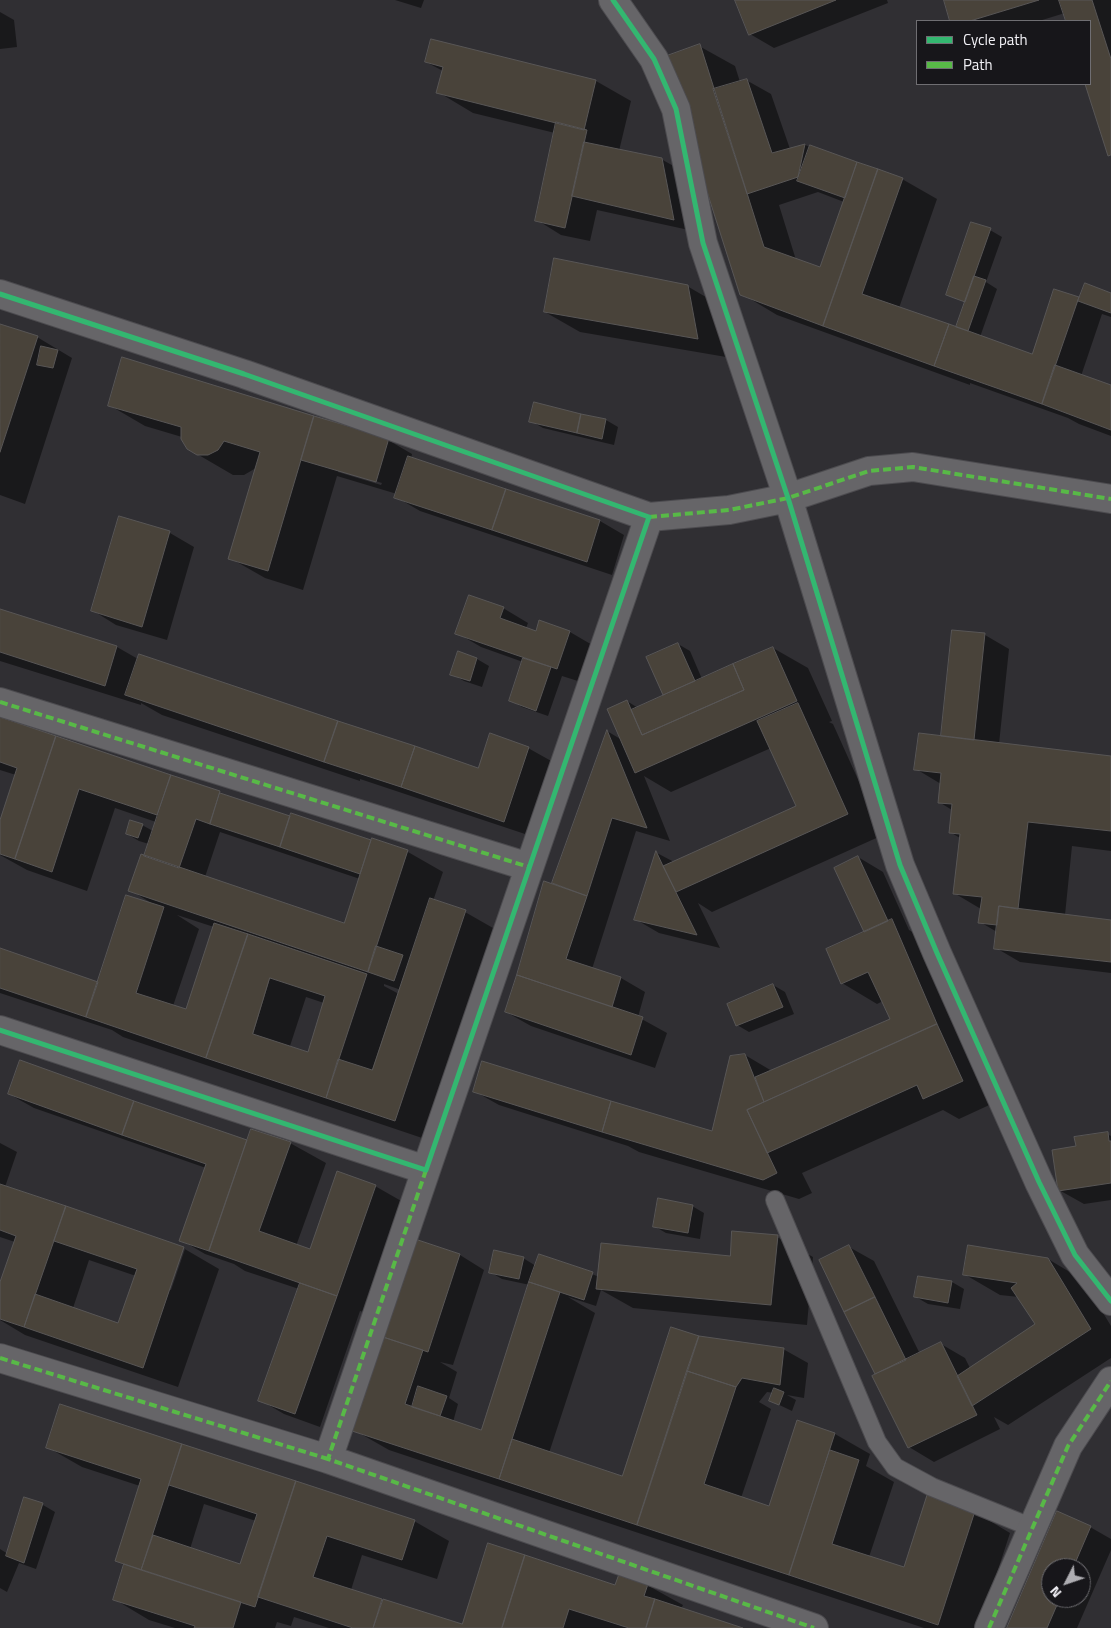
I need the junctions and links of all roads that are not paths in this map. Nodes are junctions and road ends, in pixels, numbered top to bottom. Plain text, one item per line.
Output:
1 (613, 0) edge
2 (0, 294) edge
3 (788, 498) junction
4 (1111, 499) edge
5 (649, 517) junction
6 (0, 702) edge
7 (529, 867) junction
8 (0, 1030) edge
9 (426, 1170) junction
10 (775, 1200) dead end
11 (1111, 1301) edge
12 (0, 1358) edge
13 (1111, 1381) edge
14 (328, 1459) junction
15 (1033, 1528) junction
16 (814, 1628) edge
17 (989, 1628) edge

1 - 3 street
2 - 5 street
3 - 4 street
3 - 5 street
3 - 11 street
5 - 7 street
6 - 7 street
7 - 9 street
8 - 9 street
9 - 14 street
10 - 15 lane
12 - 14 street
13 - 15 street
14 - 16 street
15 - 17 street

